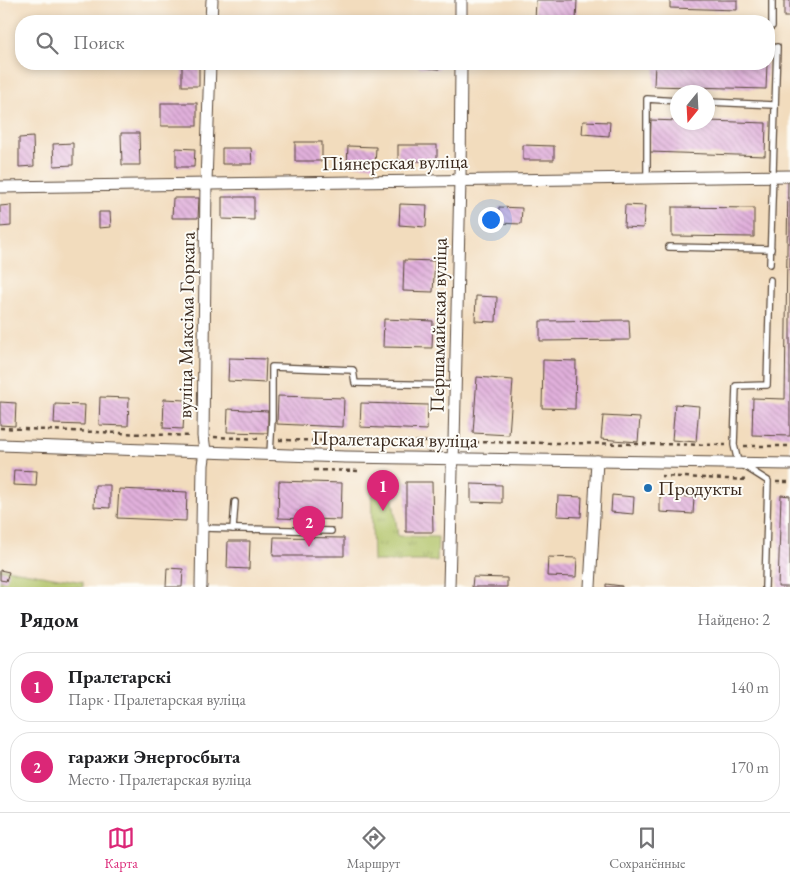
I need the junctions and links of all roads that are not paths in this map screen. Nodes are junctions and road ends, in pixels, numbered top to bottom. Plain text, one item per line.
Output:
1 (212, 0) edge
2 (461, 0) edge
3 (772, 0) edge
4 (211, 15) edge
5 (461, 15) edge
6 (772, 15) edge
7 (777, 47) dead end
8 (210, 70) edge
9 (461, 70) edge
10 (670, 101) edge
11 (715, 102) edge
12 (774, 105) junction
13 (773, 176) junction
14 (790, 176) edge
15 (647, 178) junction
16 (460, 180) junction
17 (206, 183) junction
18 (0, 187) edge
19 (669, 247) dead end
20 (771, 249) junction
21 (770, 264) dead end
22 (770, 280) dead end
23 (455, 385) junction
24 (0, 445) edge
25 (205, 451) junction
26 (270, 454) junction
27 (453, 459) junction
28 (597, 461) junction
29 (738, 462) junction
30 (790, 464) edge
31 (235, 502) dead end
32 (203, 528) junction
33 (233, 529) junction
34 (330, 530) dead end
35 (201, 587) edge
36 (449, 587) edge
37 (590, 587) edge
38 (765, 587) edge

1 - 4 street
2 - 5 street
3 - 6 lane
7 - 12 lane
8 - 17 street, вуліца Максіма Горкага
9 - 16 street, Першамайская вуліца
10 - 15 lane
11 - 12 lane
12 - 13 lane
13 - 14 street, Піянерская вуліца
13 - 15 street, Піянерская вуліца
13 - 20 lane
15 - 16 street, Піянерская вуліца
16 - 17 street, Піянерская вуліца
16 - 23 street, Першамайская вуліца
17 - 18 street, Піянерская вуліца
17 - 25 street, вуліца Максіма Горкага
19 - 20 lane
20 - 21 lane
22 - 29 lane
23 - 26 lane
23 - 27 street, Першамайская вуліца
24 - 25 street, Пралетарская вуліца
25 - 26 street, Пралетарская вуліца
25 - 32 street, вуліца Максіма Горкага
26 - 27 street, Пралетарская вуліца
27 - 28 street, Пралетарская вуліца
27 - 36 street, Першамайская вуліца
28 - 29 street, Пралетарская вуліца
28 - 37 street
29 - 30 street, Пралетарская вуліца
29 - 38 lane
31 - 33 lane
32 - 33 lane
32 - 35 street, вуліца Максіма Горкага
33 - 34 lane

